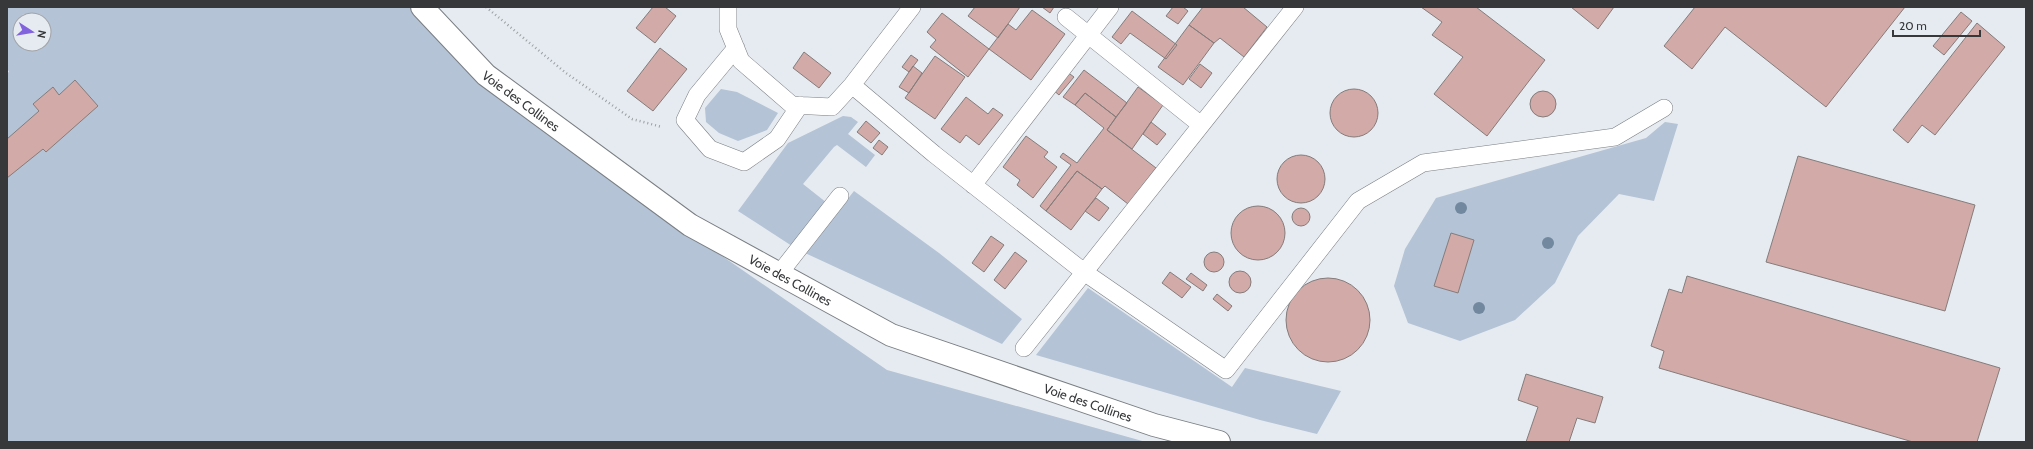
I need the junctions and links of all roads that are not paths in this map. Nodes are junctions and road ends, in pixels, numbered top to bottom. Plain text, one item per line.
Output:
1 (422, 7) edge
2 (728, 7) edge
3 (912, 7) edge
4 (1110, 7) edge
5 (1296, 7) edge
6 (1066, 17) dead end
7 (1088, 35) junction
8 (736, 48) junction
9 (852, 85) junction
10 (800, 105) junction
11 (1664, 108) dead end
12 (1201, 125) junction
13 (973, 185) junction
14 (840, 196) dead end
15 (1084, 272) junction
16 (779, 274) junction
17 (1024, 348) dead end
18 (1219, 442) edge

1 - 16 street, Voie des Collines
2 - 8 lane
3 - 9 lane
4 - 7 lane
5 - 12 lane
6 - 7 lane
7 - 12 lane
7 - 13 lane
8 - 10 lane
8 - 10 lane
9 - 10 lane
9 - 13 lane
11 - 15 lane
12 - 15 lane
13 - 15 lane
14 - 16 lane
15 - 17 lane
16 - 18 street, Voie des Collines

